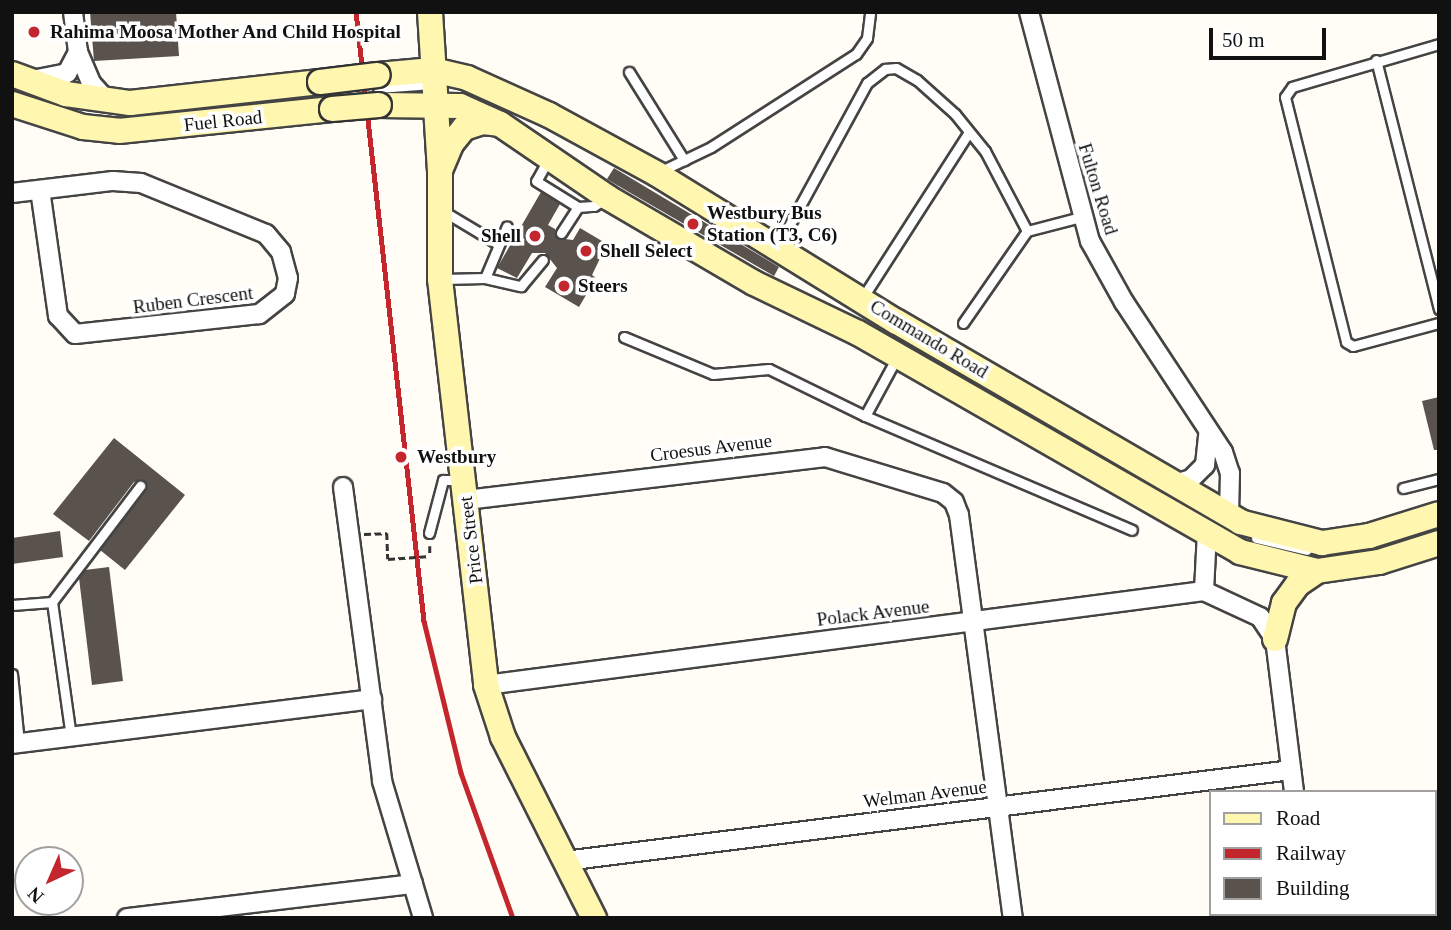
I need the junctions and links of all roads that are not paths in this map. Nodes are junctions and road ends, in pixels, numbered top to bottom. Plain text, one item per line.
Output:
1 (73, 12) edge
2 (430, 12) edge
3 (870, 12) edge
4 (1029, 12) edge
5 (1439, 44) edge
6 (78, 52) junction
7 (1376, 60) junction
8 (629, 72) dead end
9 (15, 82) edge
10 (435, 88) junction
11 (324, 96) junction
12 (109, 102) junction
13 (12, 104) edge
14 (500, 124) junction
15 (969, 132) junction
16 (550, 157) junction
17 (684, 160) junction
18 (440, 171) junction
19 (657, 174) junction
20 (40, 190) junction
21 (12, 193) edge
22 (607, 197) junction
23 (578, 207) junction
24 (440, 210) junction
25 (1081, 217) junction
26 (507, 226) dead end
27 (789, 226) dead end
28 (1027, 231) junction
29 (561, 233) dead end
30 (498, 244) junction
31 (543, 260) dead end
32 (485, 278) junction
33 (440, 279) junction
34 (862, 299) junction
35 (1439, 310) edge
36 (963, 323) dead end
37 (1439, 323) edge
38 (624, 337) dead end
39 (898, 356) junction
40 (865, 416) junction
41 (1208, 434) junction
42 (1439, 479) edge
43 (1174, 484) junction
44 (140, 486) dead end
45 (342, 487) dead end
46 (1403, 488) dead end
47 (465, 490) junction
48 (1229, 514) junction
49 (1439, 514) edge
50 (1439, 523) edge
51 (1132, 530) dead end
52 (1207, 532) junction
53 (429, 533) dead end
54 (1439, 533) edge
55 (1439, 543) edge
56 (1317, 571) junction
57 (1204, 591) junction
58 (52, 602) junction
59 (12, 605) edge
60 (974, 622) junction
61 (1275, 639) junction
62 (12, 674) edge
63 (486, 685) junction
64 (372, 699) junction
65 (71, 737) junction
66 (16, 744) edge
67 (1291, 770) junction
68 (1294, 790) edge
69 (999, 806) junction
70 (565, 861) junction
71 (413, 884) junction
72 (127, 918) edge
73 (424, 918) edge
74 (594, 918) edge
75 (1013, 918) edge

1 - 6 street
2 - 10 main road, Price Street
3 - 17 lane
4 - 25 street, Fulton Road
5 - 7 lane
6 - 9 street
6 - 12 street
7 - 35 lane
7 - 37 lane
8 - 17 lane
9 - 11 lane
9 - 12 main road, Fuel Road
10 - 11 main road, Fuel Road, bridge
10 - 14 main road, Commando Road
10 - 18 main road, Price Street
10 - 19 main road, Commando Road
10 - 50 lane
10 - 54 lane
11 - 12 main road, Fuel Road
11 - 13 main road, Fuel Road
14 - 16 main road, Commando Road
14 - 18 main road
15 - 27 lane
15 - 28 lane
15 - 34 lane
16 - 22 main road, Commando Road
16 - 23 lane
17 - 19 lane
18 - 24 main road, Price Street
19 - 34 main road, Commando Road
20 - 20 street, Ruben Crescent
20 - 21 street, Ruben Crescent
22 - 23 lane
22 - 39 main road, Commando Road
23 - 29 lane
24 - 30 lane
24 - 33 main road, Price Street
25 - 28 lane
25 - 41 street, Fulton Road
26 - 30 lane
28 - 36 lane
30 - 32 lane
31 - 32 lane
32 - 33 lane
33 - 47 main road, Price Street
34 - 43 main road, Commando Road
38 - 40 lane
39 - 40 lane
39 - 52 main road, Commando Road
40 - 51 lane
41 - 43 street
41 - 48 street, Fulton Road
42 - 46 lane
43 - 48 main road, Commando Road
44 - 58 lane
45 - 64 street
47 - 53 lane
47 - 60 street, Croesus Avenue
47 - 63 main road, Price Street
48 - 49 main road, Commando Road
52 - 56 main road, Commando Road
52 - 57 street
55 - 56 main road, Commando Road
56 - 61 main road
57 - 60 street, Polack Avenue
57 - 61 street
58 - 59 lane
58 - 65 lane
60 - 63 street, Polack Avenue
60 - 69 street
61 - 67 street
62 - 66 lane
63 - 70 main road, Price Street
64 - 65 street
64 - 71 street
65 - 66 street
67 - 68 street
67 - 69 street, Welman Avenue
69 - 70 street, Welman Avenue
69 - 75 street
70 - 74 main road, Price Street
71 - 72 street
71 - 73 street

